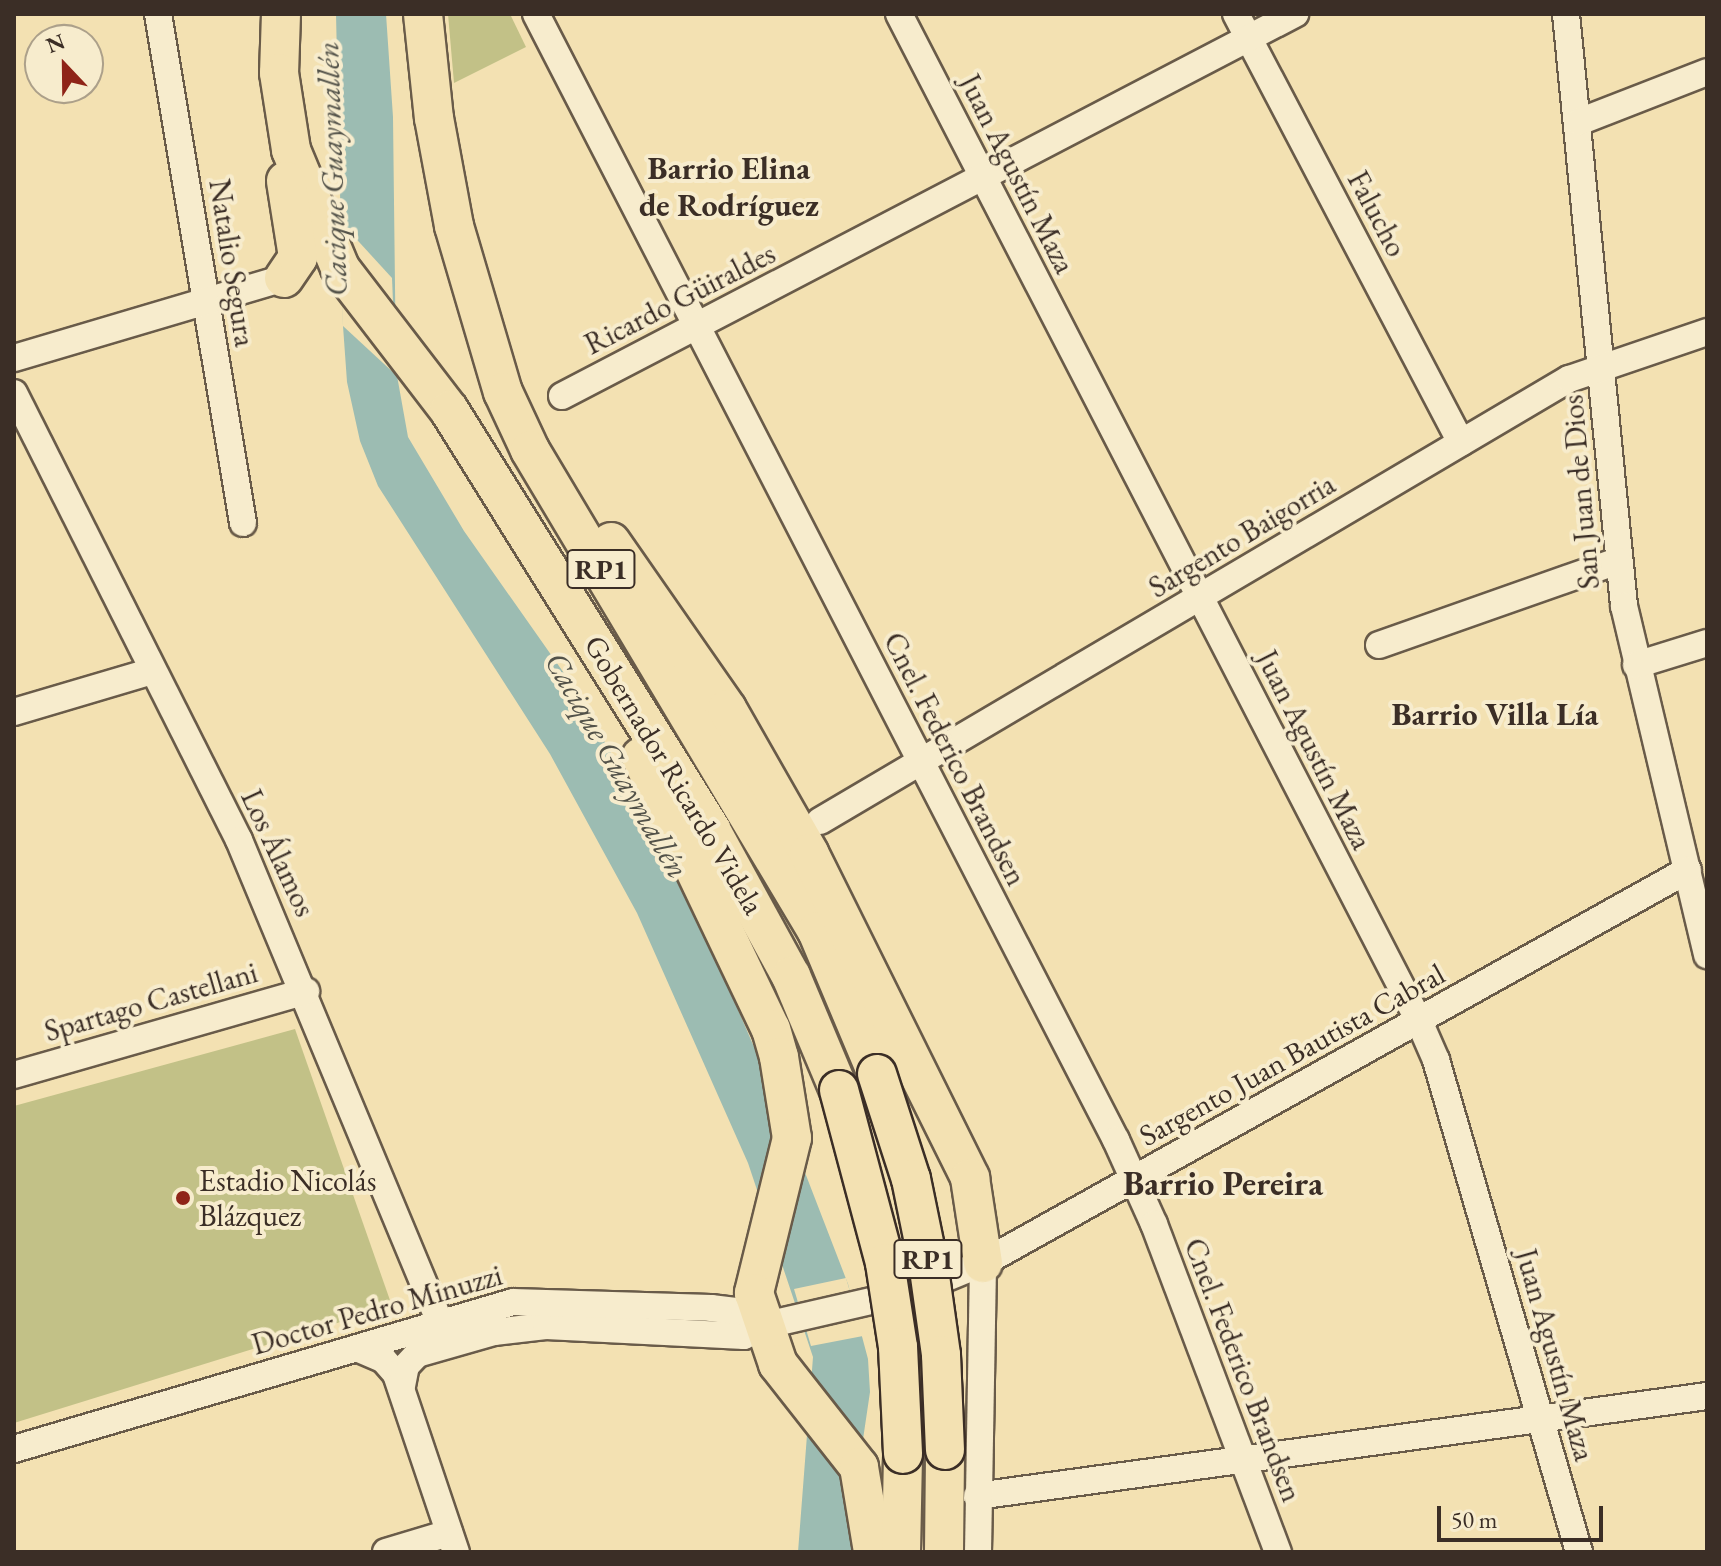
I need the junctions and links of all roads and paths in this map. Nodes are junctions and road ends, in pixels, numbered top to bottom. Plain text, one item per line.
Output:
1 (158, 14) edge
2 (281, 14) edge
3 (423, 14) edge
4 (536, 14) edge
5 (899, 14) edge
6 (1236, 14) edge
7 (1295, 14) edge
8 (1566, 14) edge
9 (1249, 39) junction
10 (1707, 72) edge
11 (283, 114) junction
12 (1579, 122) junction
13 (983, 178) junction
14 (284, 278) joint
15 (206, 301) junction
16 (696, 327) junction
17 (1707, 332) edge
18 (14, 358) edge
19 (1601, 366) junction
20 (503, 392) junction
21 (14, 393) edge
22 (562, 396) dead end
23 (1461, 443) junction
24 (243, 523) dead end
25 (1618, 561) junction
26 (553, 574) junction
27 (1200, 598) junction
28 (1707, 643) edge
29 (1379, 645) dead end
30 (1636, 665) junction
31 (152, 671) junction
32 (14, 712) edge
33 (921, 762) junction
34 (820, 821) dead end
35 (1688, 870) junction
36 (1707, 955) edge
37 (306, 991) junction
38 (1419, 1021) junction
39 (14, 1075) edge
40 (1134, 1179) junction
41 (983, 1263) junction
42 (843, 1311) joint
43 (439, 1320) junction
44 (762, 1326) junction
45 (469, 1337) junction
46 (359, 1349) junction
47 (402, 1386) junction
48 (1707, 1396) edge
49 (1541, 1419) junction
50 (14, 1449) edge
51 (1242, 1460) junction
52 (977, 1496) junction
53 (452, 1543) edge
54 (386, 1552) edge
55 (873, 1552) edge
56 (901, 1552) edge
57 (944, 1552) edge
58 (978, 1552) edge
59 (1278, 1552) edge
60 (1579, 1552) edge

1 - 15 street, Natalio Segura
2 - 11 highway, Gobernador Ricardo Videla / RP1
3 - 20 highway, Gobernador Ricardo Videla / RP1
4 - 16 street, Cnel. Federico Brandsen
5 - 13 street, Juan Agustín Maza
6 - 9 street, Falucho
7 - 9 street, Ricardo Güiraldes
8 - 12 street, San Juan de Dios
9 - 13 street, Ricardo Güiraldes
9 - 23 street, Falucho
10 - 12 street
11 - 14 highway
11 - 26 highway, Gobernador Ricardo Videla / RP1
12 - 19 street, San Juan de Dios
13 - 16 street, Ricardo Güiraldes
13 - 27 street, Juan Agustín Maza
14 - 15 street
15 - 18 street
15 - 24 street, Natalio Segura
16 - 22 street, Ricardo Güiraldes
16 - 33 street, Cnel. Federico Brandsen
17 - 19 street, Sargento Baigorria
19 - 23 street, Sargento Baigorria
19 - 25 street, San Juan de Dios
20 - 41 highway
20 - 57 highway, Gobernador Ricardo Videla / RP1, bridge
21 - 31 street, Los Álamos
23 - 27 street, Sargento Baigorria
25 - 29 street
25 - 30 street, San Juan de Dios
26 - 44 highway
26 - 56 highway, Gobernador Ricardo Videla / RP1, bridge
27 - 33 street, Sargento Baigorria
27 - 38 street, Juan Agustín Maza
28 - 30 street
30 - 35 street, San Juan de Dios
31 - 32 street
31 - 37 street, Los Álamos
33 - 34 street, Sargento Baigorria
33 - 40 street, Cnel. Federico Brandsen
35 - 36 street, San Juan de Dios
35 - 38 street, Sargento Juan Bautista Cabral
37 - 39 street, Spartago Castellani
37 - 43 street, Los Álamos
38 - 40 street, Sargento Juan Bautista Cabral
38 - 49 street, Juan Agustín Maza
40 - 41 street, Sargento Juan Bautista Cabral
40 - 51 street, Cnel. Federico Brandsen
41 - 42 street, Sargento Juan Bautista Cabral
41 - 52 street
42 - 44 street, Doctor Pedro Minuzzi
43 - 44 street, Doctor Pedro Minuzzi
43 - 45 street
43 - 46 street, Doctor Pedro Minuzzi
44 - 45 street, Doctor Pedro Minuzzi
44 - 55 highway
45 - 47 street, Doctor Pedro Minuzzi
46 - 47 street
46 - 50 street, Doctor Pedro Minuzzi
47 - 53 street
48 - 49 street
49 - 51 street
49 - 60 street, Juan Agustín Maza
51 - 52 street
51 - 59 street, Cnel. Federico Brandsen
52 - 58 street
53 - 54 street

